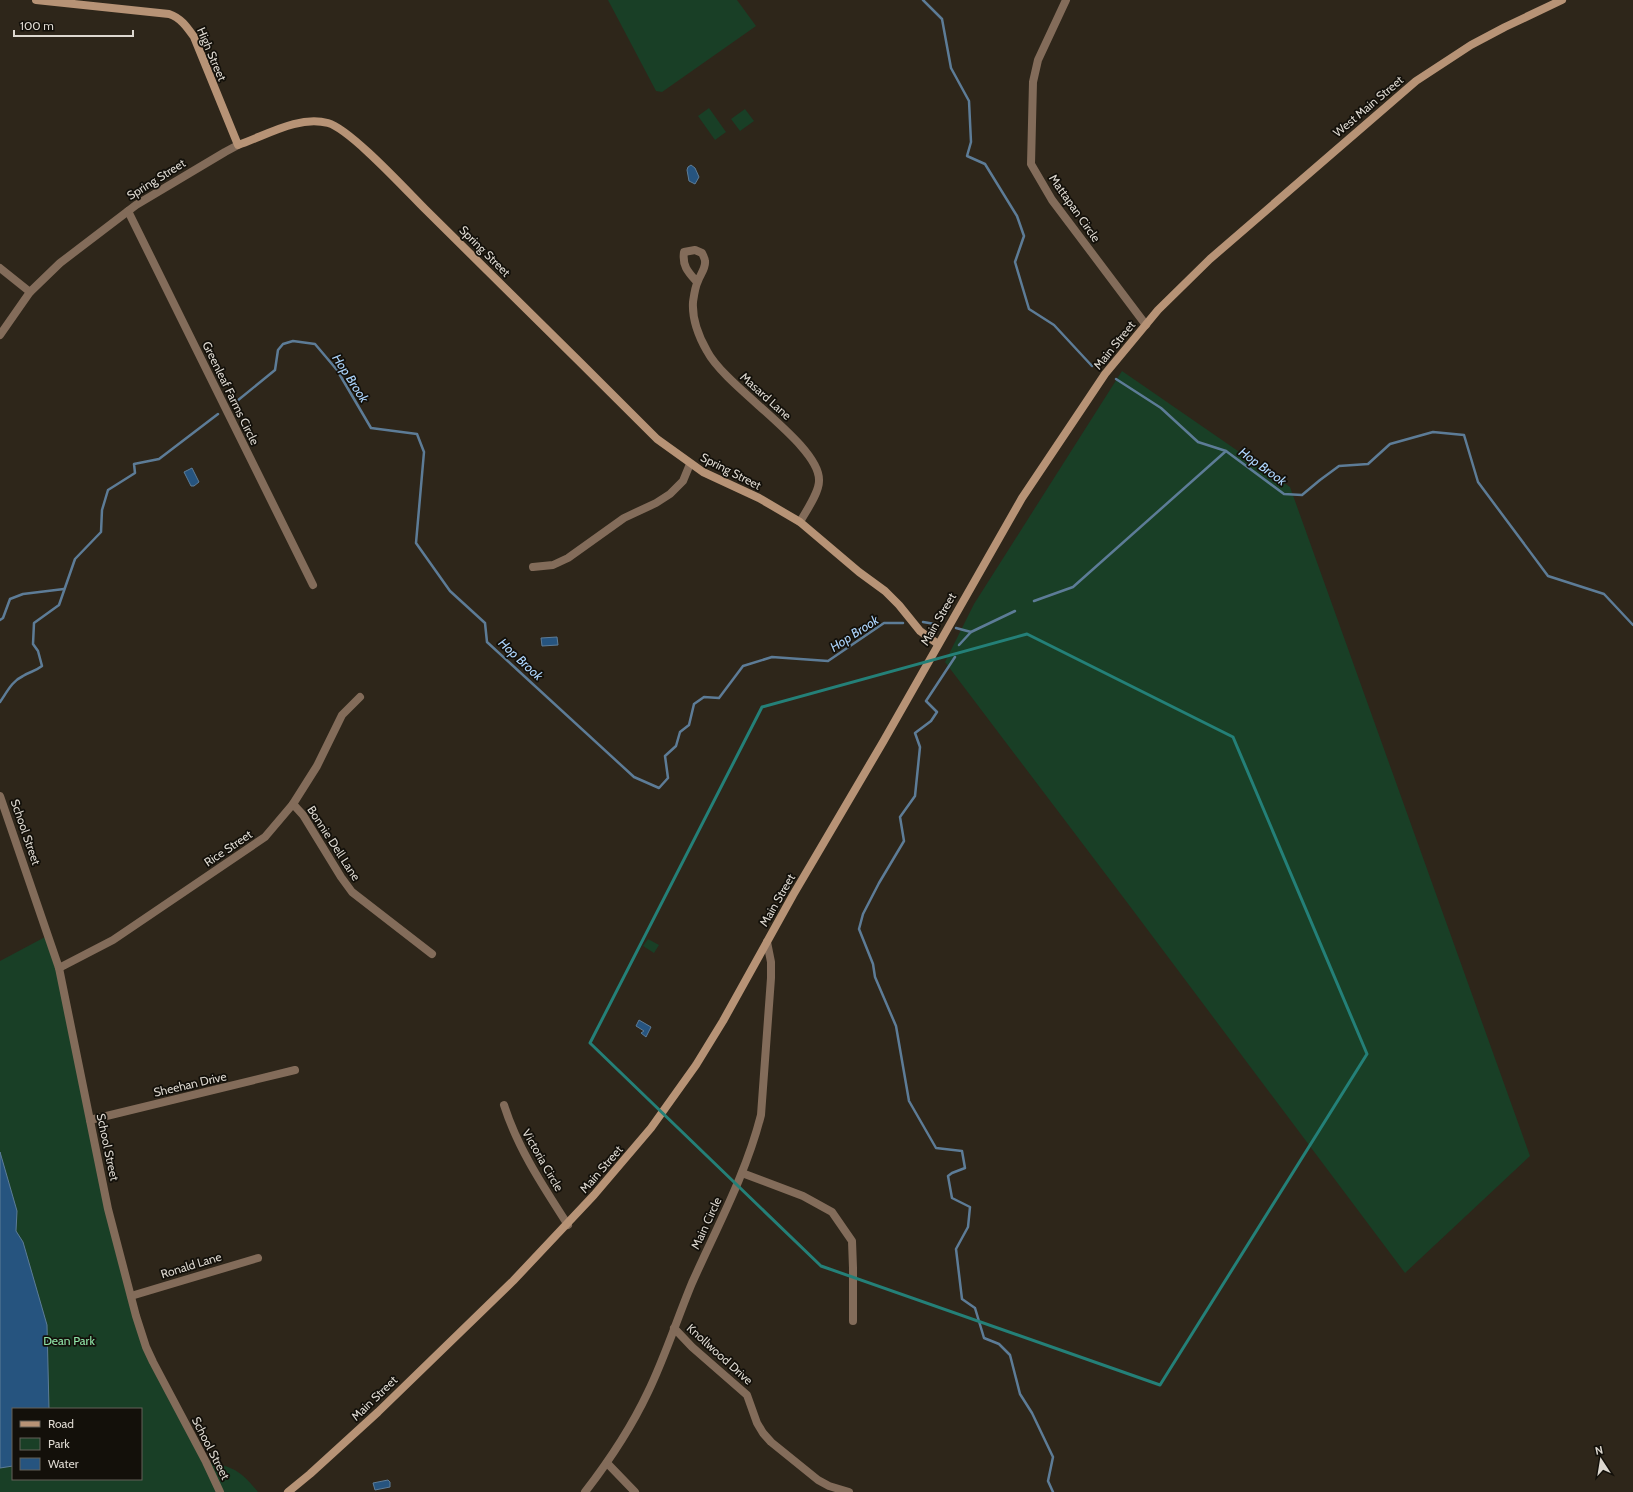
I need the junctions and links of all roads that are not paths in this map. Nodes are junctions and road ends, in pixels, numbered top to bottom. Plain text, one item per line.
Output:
1 (36, 0) edge
2 (1066, 0) edge
3 (1557, 1) edge
4 (238, 145) junction
5 (128, 211) junction
6 (1210, 259) joint
7 (0, 268) edge
8 (697, 282) dead end
9 (30, 292) junction
10 (1146, 325) junction
11 (0, 335) edge
12 (690, 464) junction
13 (800, 522) junction
14 (533, 567) dead end
15 (313, 585) dead end
16 (938, 644) junction
17 (360, 697) dead end
18 (0, 796) edge
19 (293, 804) junction
20 (767, 942) junction
21 (432, 954) dead end
22 (59, 968) junction
23 (295, 1070) dead end
24 (504, 1105) dead end
25 (90, 1120) junction
26 (742, 1173) junction
27 (568, 1224) junction
28 (258, 1258) dead end
29 (131, 1296) junction
30 (853, 1321) dead end
31 (674, 1328) junction
32 (607, 1463) junction
33 (220, 1492) edge
34 (288, 1492) edge
35 (585, 1492) edge
36 (636, 1492) edge
37 (849, 1492) edge

1 - 4 main road, High Street
2 - 10 street, Mattapan Circle
3 - 6 main road, West Main Street
4 - 5 street, Spring Street
4 - 12 main road, Spring Street
5 - 9 street, Spring Street
5 - 15 street, Greenleaf Farms Circle
6 - 10 main road, Main Street
7 - 9 street
8 - 13 street, Masard Lane
9 - 11 street, Spring Street
10 - 16 main road, Main Street
12 - 13 main road, Spring Street
12 - 14 street
13 - 16 main road, Spring Street
16 - 20 main road, Main Street
17 - 19 street, Rice Street
18 - 22 street, School Street
19 - 21 street, Bonnie Dell Lane
19 - 22 street, Rice Street
20 - 26 street, Main Circle
20 - 27 main road, Main Street
22 - 25 street, School Street
23 - 25 street, Sheehan Drive
24 - 27 street, Victoria Circle
25 - 29 street, School Street
26 - 30 street
26 - 31 street, Main Circle
27 - 34 main road, Main Street
28 - 29 street, Ronald Lane
29 - 33 street, School Street
31 - 32 street, Main Circle
31 - 37 street, Knollwood Drive
32 - 35 street, Main Circle
32 - 36 street

